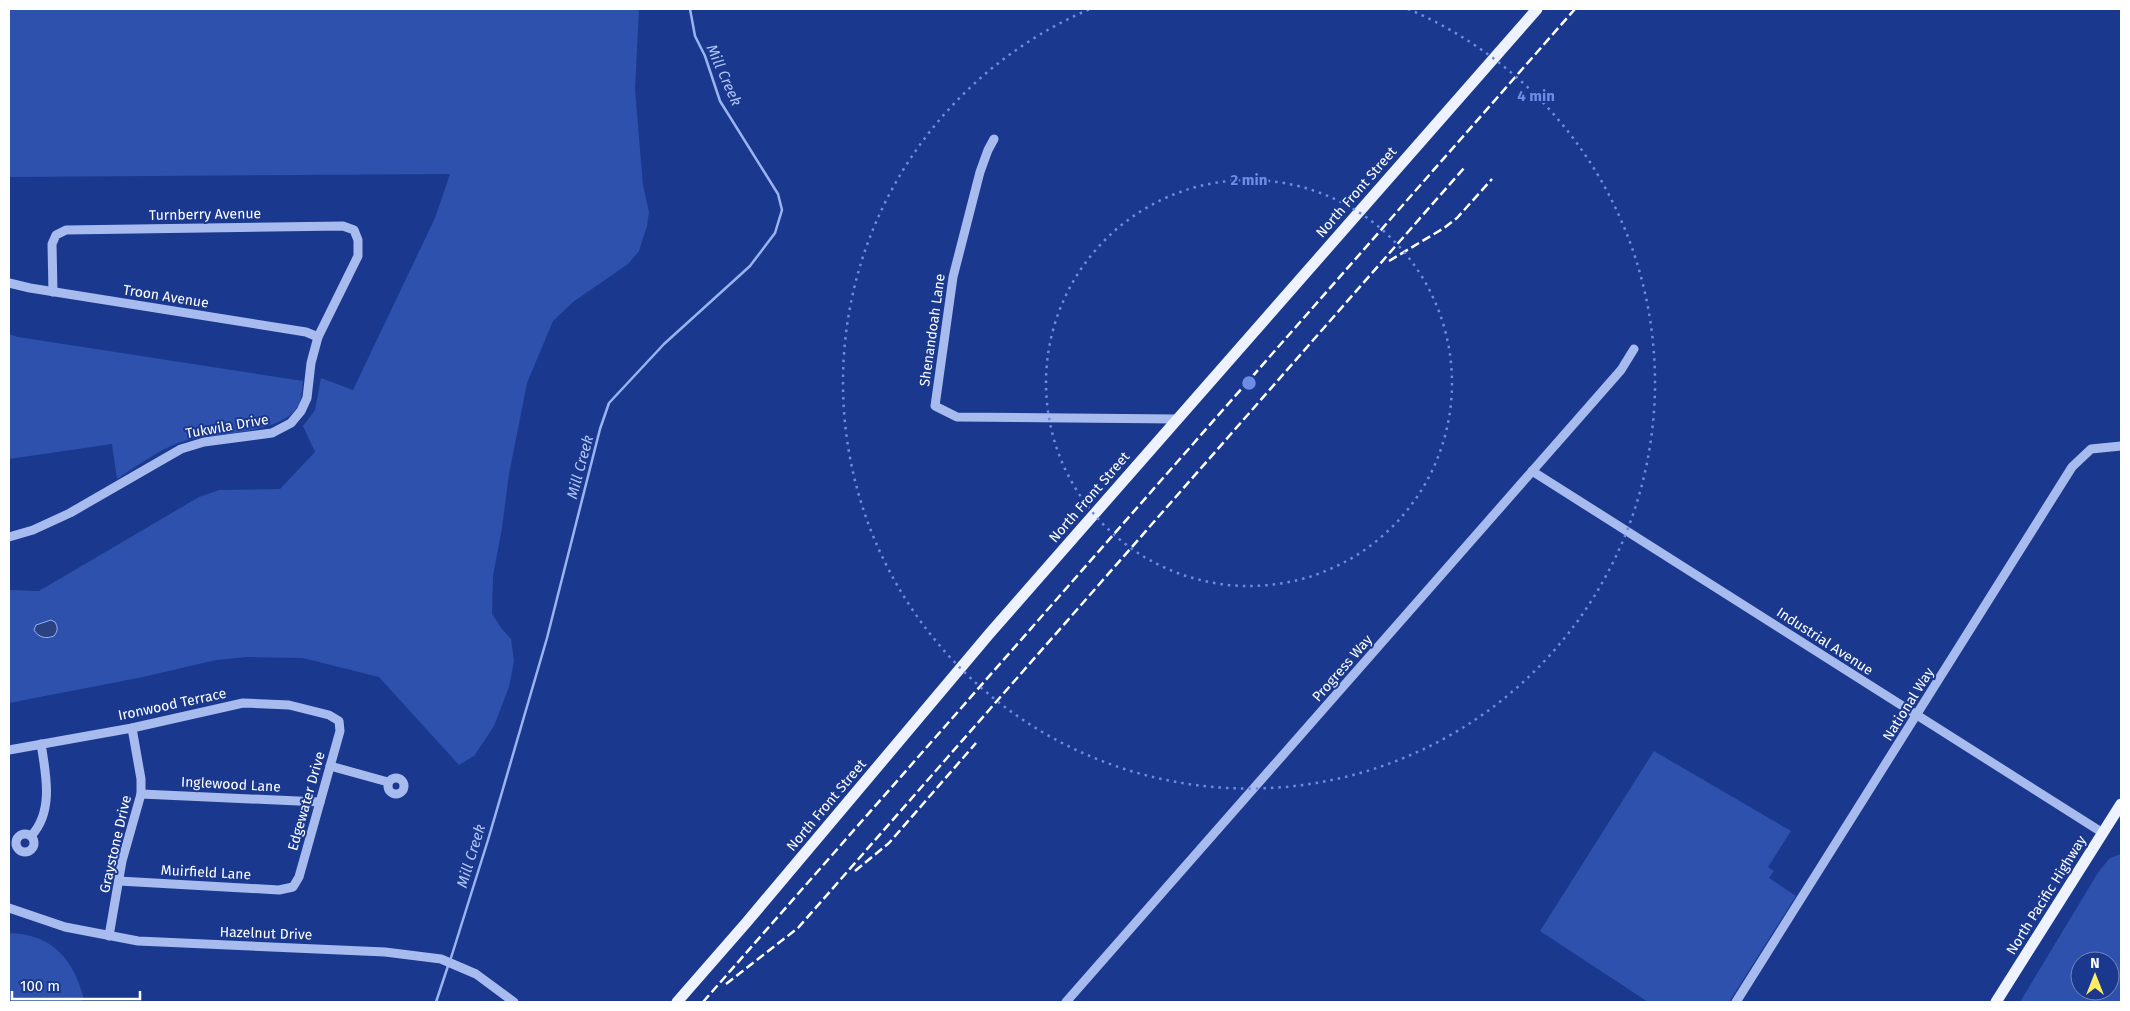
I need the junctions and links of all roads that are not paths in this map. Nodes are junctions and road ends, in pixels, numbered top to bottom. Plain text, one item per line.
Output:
1 (1534, 12) edge
2 (994, 139) dead end
3 (354, 230) joint
4 (9, 283) edge
5 (53, 292) junction
6 (318, 337) junction
7 (1634, 349) dead end
8 (1177, 419) junction
9 (2121, 446) edge
10 (1532, 471) junction
11 (9, 537) edge
12 (1916, 716) junction
13 (339, 721) joint
14 (132, 728) junction
15 (41, 744) junction
16 (9, 750) edge
17 (330, 766) junction
18 (388, 782) dead end
19 (141, 794) junction
20 (320, 802) junction
21 (2121, 804) edge
22 (2103, 833) junction
23 (31, 836) dead end
24 (118, 881) junction
25 (292, 887) joint
26 (9, 908) edge
27 (109, 936) junction
28 (514, 1002) edge
29 (677, 1002) edge
30 (1066, 1002) edge
31 (1736, 1002) edge
32 (1996, 1002) edge

1 - 8 main road, North Front Street
2 - 8 street, Shenandoah Lane
3 - 5 street, Turnberry Avenue
3 - 6 street, Tukwila Drive
4 - 5 street, Troon Avenue
5 - 6 street, Troon Avenue
6 - 11 street, Tukwila Drive
7 - 10 street, Progress Way
8 - 29 main road, North Front Street
9 - 12 street, National Way
10 - 12 street, Industrial Avenue
10 - 30 street, Progress Way
12 - 22 street, Industrial Avenue
12 - 31 street, National Way
13 - 14 street, Ironwood Terrace
13 - 17 street, Edgewater Drive
14 - 15 street, Ironwood Terrace
14 - 19 street, Graystone Drive
15 - 16 street, Ironwood Terrace
15 - 23 street
17 - 18 street
17 - 20 street, Edgewater Drive
19 - 20 street, Inglewood Lane
19 - 24 street, Graystone Drive
20 - 25 street, Edgewater Drive
21 - 22 main road, North Pacific Highway
22 - 32 main road, North Pacific Highway
24 - 25 street, Muirfield Lane
24 - 27 street, Graystone Drive
26 - 27 street, Hazelnut Drive
27 - 28 street, Hazelnut Drive

